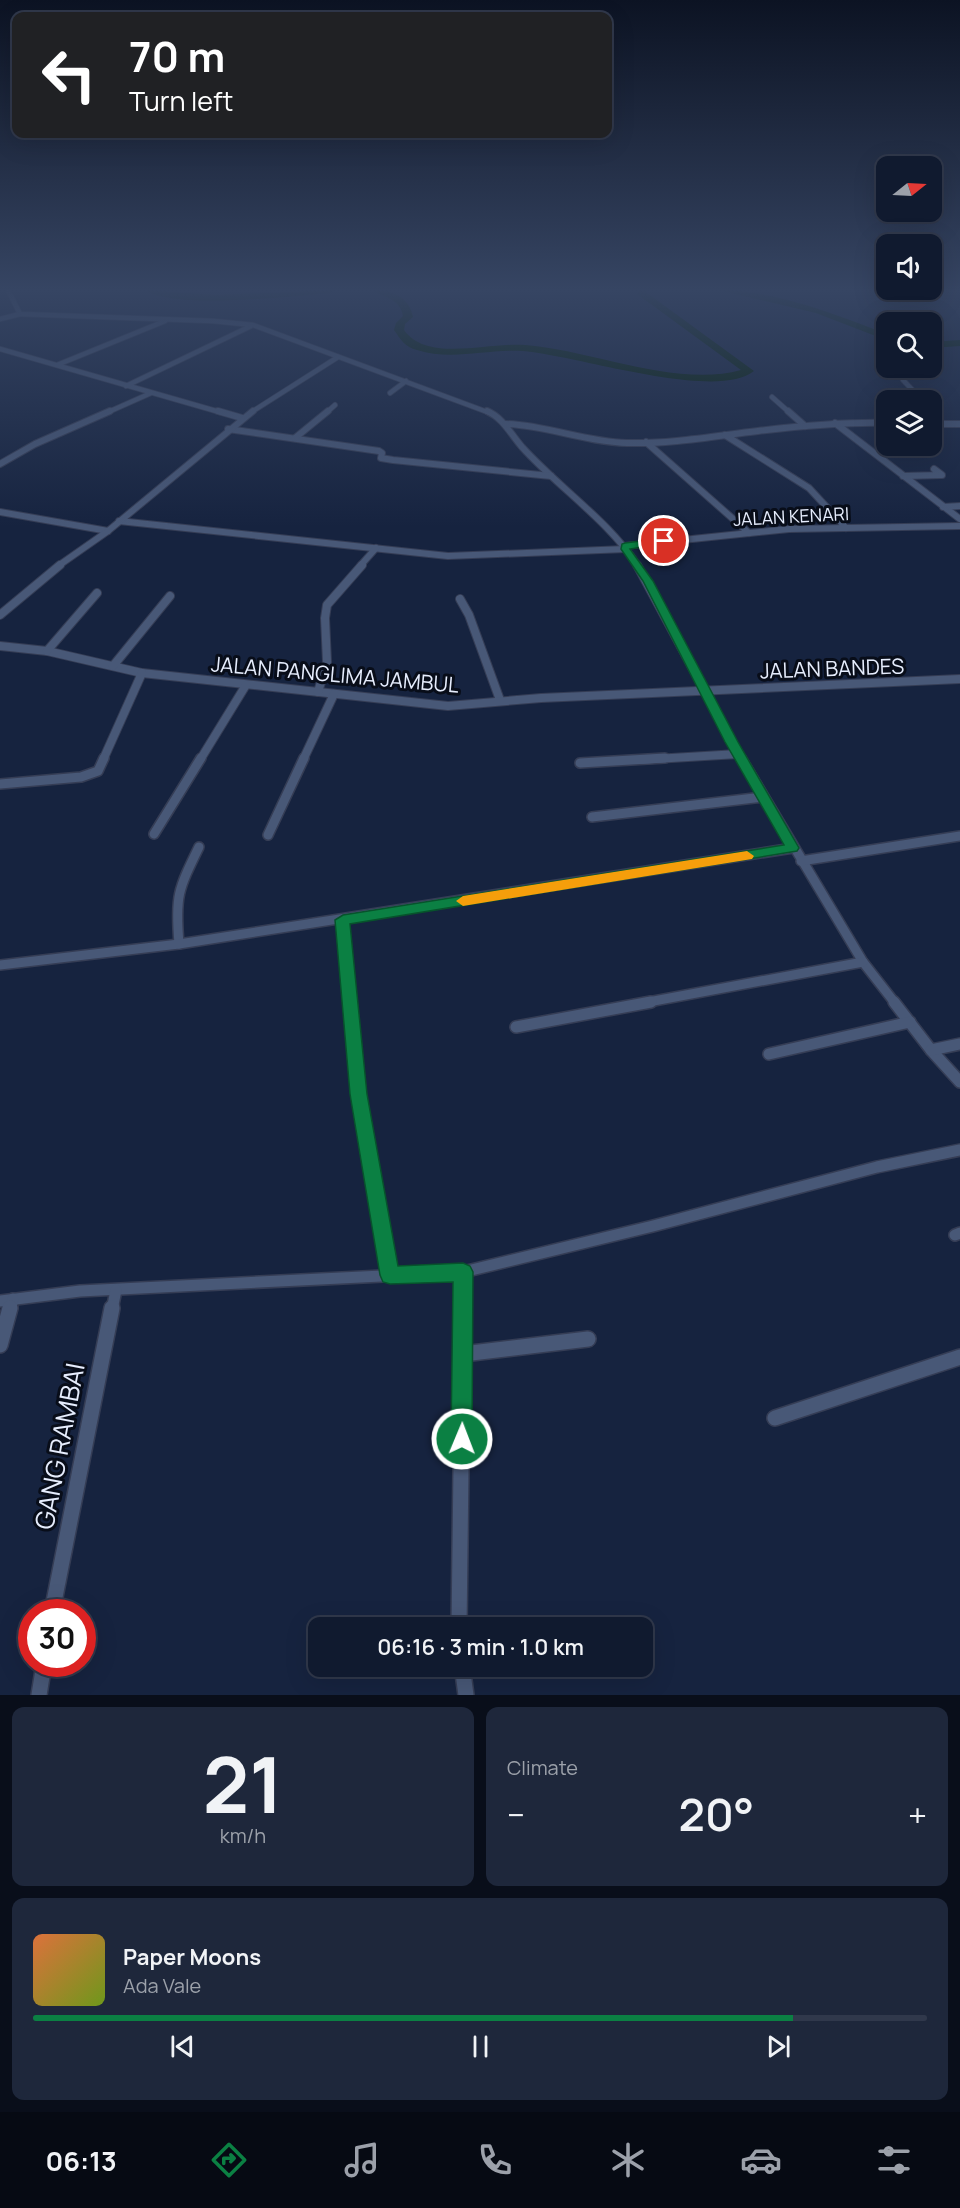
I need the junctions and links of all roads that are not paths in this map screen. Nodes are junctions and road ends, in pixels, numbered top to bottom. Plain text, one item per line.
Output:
1 (70, 369) edge
2 (161, 369) edge
3 (319, 369) edge
4 (372, 369) edge
5 (903, 380) dead end
6 (406, 381) junction
7 (126, 386) junction
8 (912, 390) edge
9 (151, 393) junction
10 (390, 393) dead end
11 (772, 397) dead end
12 (335, 405) dead end
13 (242, 418) junction
14 (835, 423) junction
15 (876, 423) edge
16 (505, 424) junction
17 (942, 424) edge
18 (960, 424) edge
19 (805, 426) junction
20 (228, 429) junction
21 (724, 435) junction
22 (295, 438) junction
23 (646, 442) junction
24 (0, 464) edge
25 (934, 469) dead end
26 (551, 476) junction
27 (903, 476) junction
28 (960, 506) edge
29 (943, 507) junction
30 (0, 512) edge
31 (960, 519) edge
32 (119, 521) junction
33 (960, 526) edge
34 (846, 528) junction
35 (108, 531) junction
36 (749, 533) junction
37 (625, 547) junction
38 (376, 548) junction
39 (98, 593) dead end
40 (170, 596) dead end
41 (460, 599) dead end
42 (0, 615) edge
43 (0, 646) edge
44 (47, 651) junction
45 (113, 666) junction
46 (142, 673) junction
47 (960, 679) edge
48 (246, 686) junction
49 (705, 691) junction
50 (318, 692) junction
51 (334, 694) junction
52 (501, 700) junction
53 (738, 754) junction
54 (580, 763) dead end
55 (0, 784) edge
56 (763, 797) junction
57 (592, 817) dead end
58 (154, 834) dead end
59 (268, 835) dead end
60 (960, 836) edge
61 (199, 847) dead end
62 (793, 848) junction
63 (801, 861) junction
64 (343, 920) junction
65 (179, 944) junction
66 (863, 962) junction
67 (0, 965) edge
68 (910, 1022) junction
69 (516, 1027) dead end
70 (960, 1044) edge
71 (931, 1050) junction
72 (769, 1054) dead end
73 (960, 1082) edge
74 (960, 1150) edge
75 (463, 1272) junction
76 (390, 1275) junction
77 (116, 1290) junction
78 (7, 1300) edge
79 (588, 1339) dead end
80 (0, 1345) edge
81 (463, 1354) junction
82 (960, 1357) edge
83 (775, 1418) dead end
84 (55, 1599) edge
85 (459, 1617) edge
86 (42, 1677) edge
87 (464, 1677) edge
88 (39, 1695) edge
89 (466, 1695) edge

1 - 7 street
2 - 7 street
3 - 13 street
4 - 6 street
5 - 8 street
6 - 10 street
6 - 16 street
7 - 9 street
9 - 13 street
9 - 24 street
11 - 19 street
12 - 22 street
13 - 20 street
14 - 15 street
14 - 19 street
14 - 27 street
16 - 23 street
16 - 26 street
17 - 18 street
19 - 21 street
20 - 22 street
20 - 32 street
21 - 23 street
21 - 34 street
22 - 26 street
23 - 36 street
25 - 27 street
26 - 37 street
27 - 29 street
28 - 29 street
29 - 31 street
30 - 35 street
32 - 35 street
32 - 38 street, JALAN KENARI
33 - 34 street, JALAN KENARI
34 - 36 street, JALAN KENARI
35 - 42 street
36 - 37 street, JALAN KENARI
37 - 38 street, JALAN KENARI
37 - 49 street
38 - 50 street
39 - 44 street
40 - 45 street
41 - 52 street
43 - 44 street, JALAN PANGLIMA JAMBUL
44 - 45 street, JALAN PANGLIMA JAMBUL
45 - 46 street, JALAN PANGLIMA JAMBUL
46 - 48 street, JALAN PANGLIMA JAMBUL
46 - 55 street
47 - 49 street, JALAN BANDES
48 - 50 street, JALAN PANGLIMA JAMBUL
48 - 58 street
49 - 52 street, JALAN PANGLIMA JAMBUL
49 - 53 street
50 - 51 street, JALAN PANGLIMA JAMBUL
51 - 52 street, JALAN PANGLIMA JAMBUL
51 - 59 street
53 - 54 street
53 - 56 street
56 - 57 street
56 - 62 street
60 - 63 street
61 - 65 street
62 - 63 street
62 - 64 street
63 - 66 street
64 - 65 street
64 - 76 street
65 - 67 street
66 - 68 street
66 - 69 street
68 - 71 street
68 - 72 street
70 - 71 street
71 - 73 street
74 - 75 street
75 - 76 street
75 - 81 street
76 - 77 street
77 - 78 street
77 - 84 street, GANG RAMBAI
78 - 80 street
79 - 81 street
81 - 85 street
82 - 83 street
86 - 88 street
87 - 89 street

